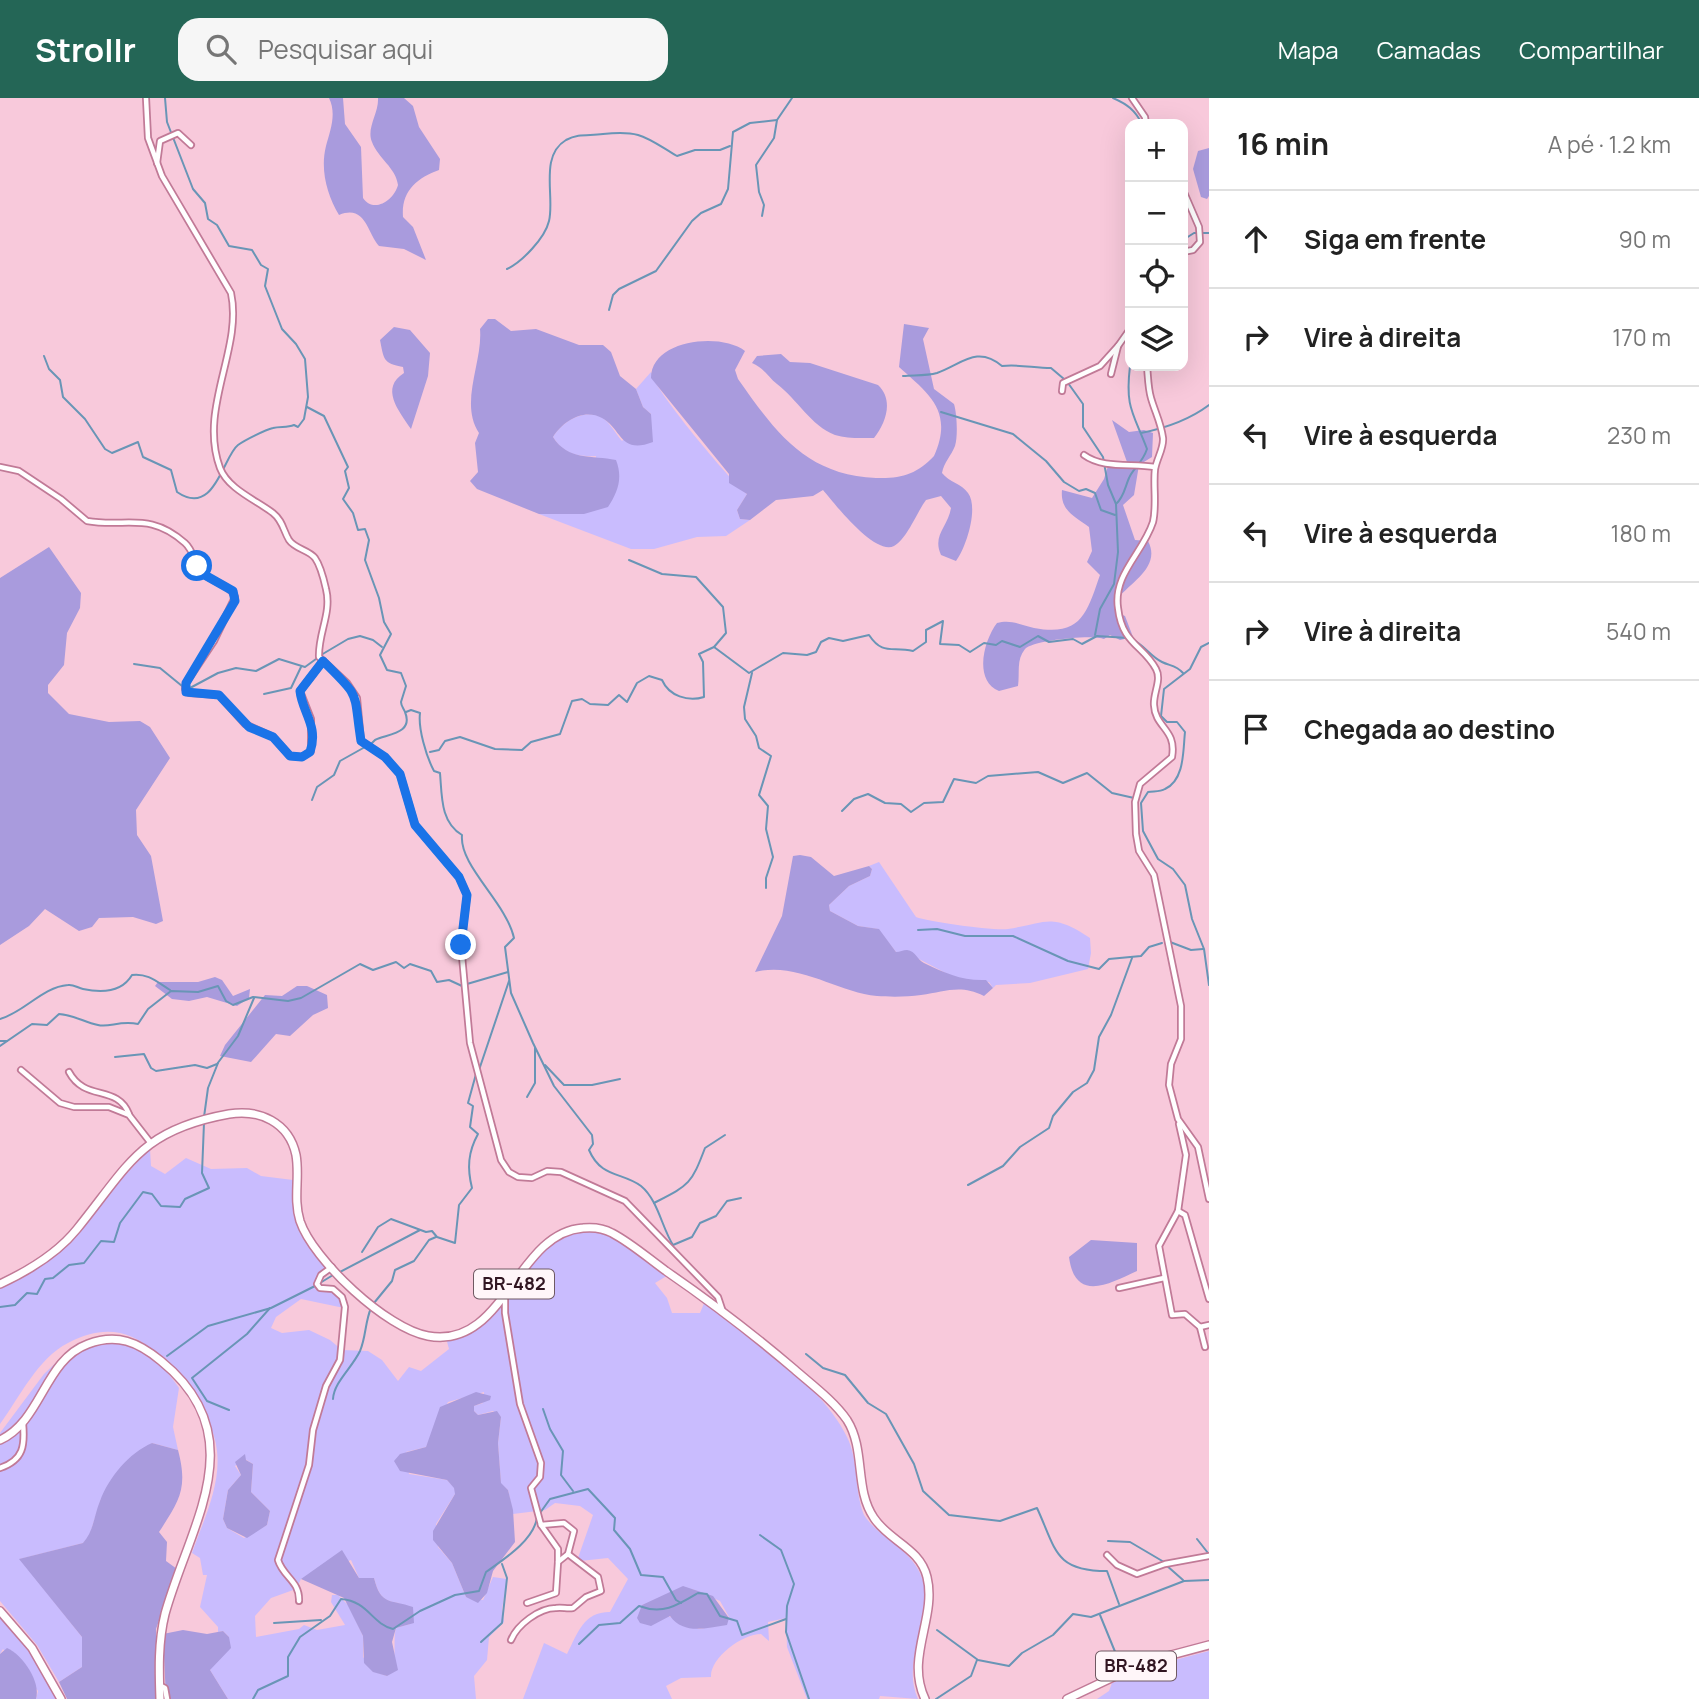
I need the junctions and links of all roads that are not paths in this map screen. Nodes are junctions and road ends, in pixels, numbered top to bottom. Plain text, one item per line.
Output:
1 (146, 98) edge
2 (1133, 99) edge
3 (1143, 119) edge
4 (191, 145) dead end
5 (157, 164) junction
6 (1188, 202) edge
7 (1188, 251) edge
8 (1125, 337) edge
9 (1118, 346) junction
10 (1147, 371) edge
11 (1111, 374) dead end
12 (1062, 391) dead end
13 (1084, 455) dead end
14 (0, 467) edge
15 (1155, 467) junction
16 (323, 661) junction
17 (21, 1070) dead end
18 (69, 1072) dead end
19 (129, 1115) junction
20 (1178, 1119) junction
21 (150, 1142) junction
22 (1209, 1199) edge
23 (1178, 1210) junction
24 (332, 1267) junction
25 (1164, 1278) junction
26 (0, 1284) edge
27 (1119, 1288) dead end
28 (505, 1294) junction
29 (1209, 1299) edge
30 (722, 1309) junction
31 (1209, 1325) edge
32 (1200, 1326) junction
33 (1205, 1347) dead end
34 (23, 1422) junction
35 (0, 1440) edge
36 (0, 1468) edge
37 (541, 1525) junction
38 (568, 1554) junction
39 (1107, 1555) dead end
40 (1209, 1556) edge
41 (558, 1562) junction
42 (299, 1601) dead end
43 (527, 1603) dead end
44 (0, 1611) edge
45 (511, 1640) dead end
46 (1209, 1645) edge
47 (160, 1686) junction
48 (61, 1699) edge
49 (160, 1699) edge
50 (167, 1699) edge
51 (925, 1699) edge
52 (1066, 1699) edge

1 - 5 street
2 - 3 street
4 - 5 street
5 - 16 street
6 - 7 street
8 - 9 street
9 - 11 street
9 - 12 street
10 - 15 street
13 - 15 street
14 - 16 street
15 - 20 street
16 - 30 street
17 - 19 street
18 - 19 street
19 - 21 street
20 - 22 street
20 - 23 street
21 - 24 highway, BR-482
21 - 26 highway, BR-482
23 - 25 street
23 - 29 street
24 - 28 highway, BR-482
24 - 42 street
25 - 27 street
25 - 32 street
28 - 30 highway, BR-482
28 - 37 street
30 - 51 highway, BR-482
31 - 32 street
32 - 33 street
34 - 35 highway
34 - 36 street
34 - 47 highway
37 - 38 street
37 - 41 street
38 - 41 street
38 - 45 street
39 - 40 street
41 - 43 street
44 - 48 highway
46 - 52 highway, BR-482
47 - 49 highway
47 - 50 street

